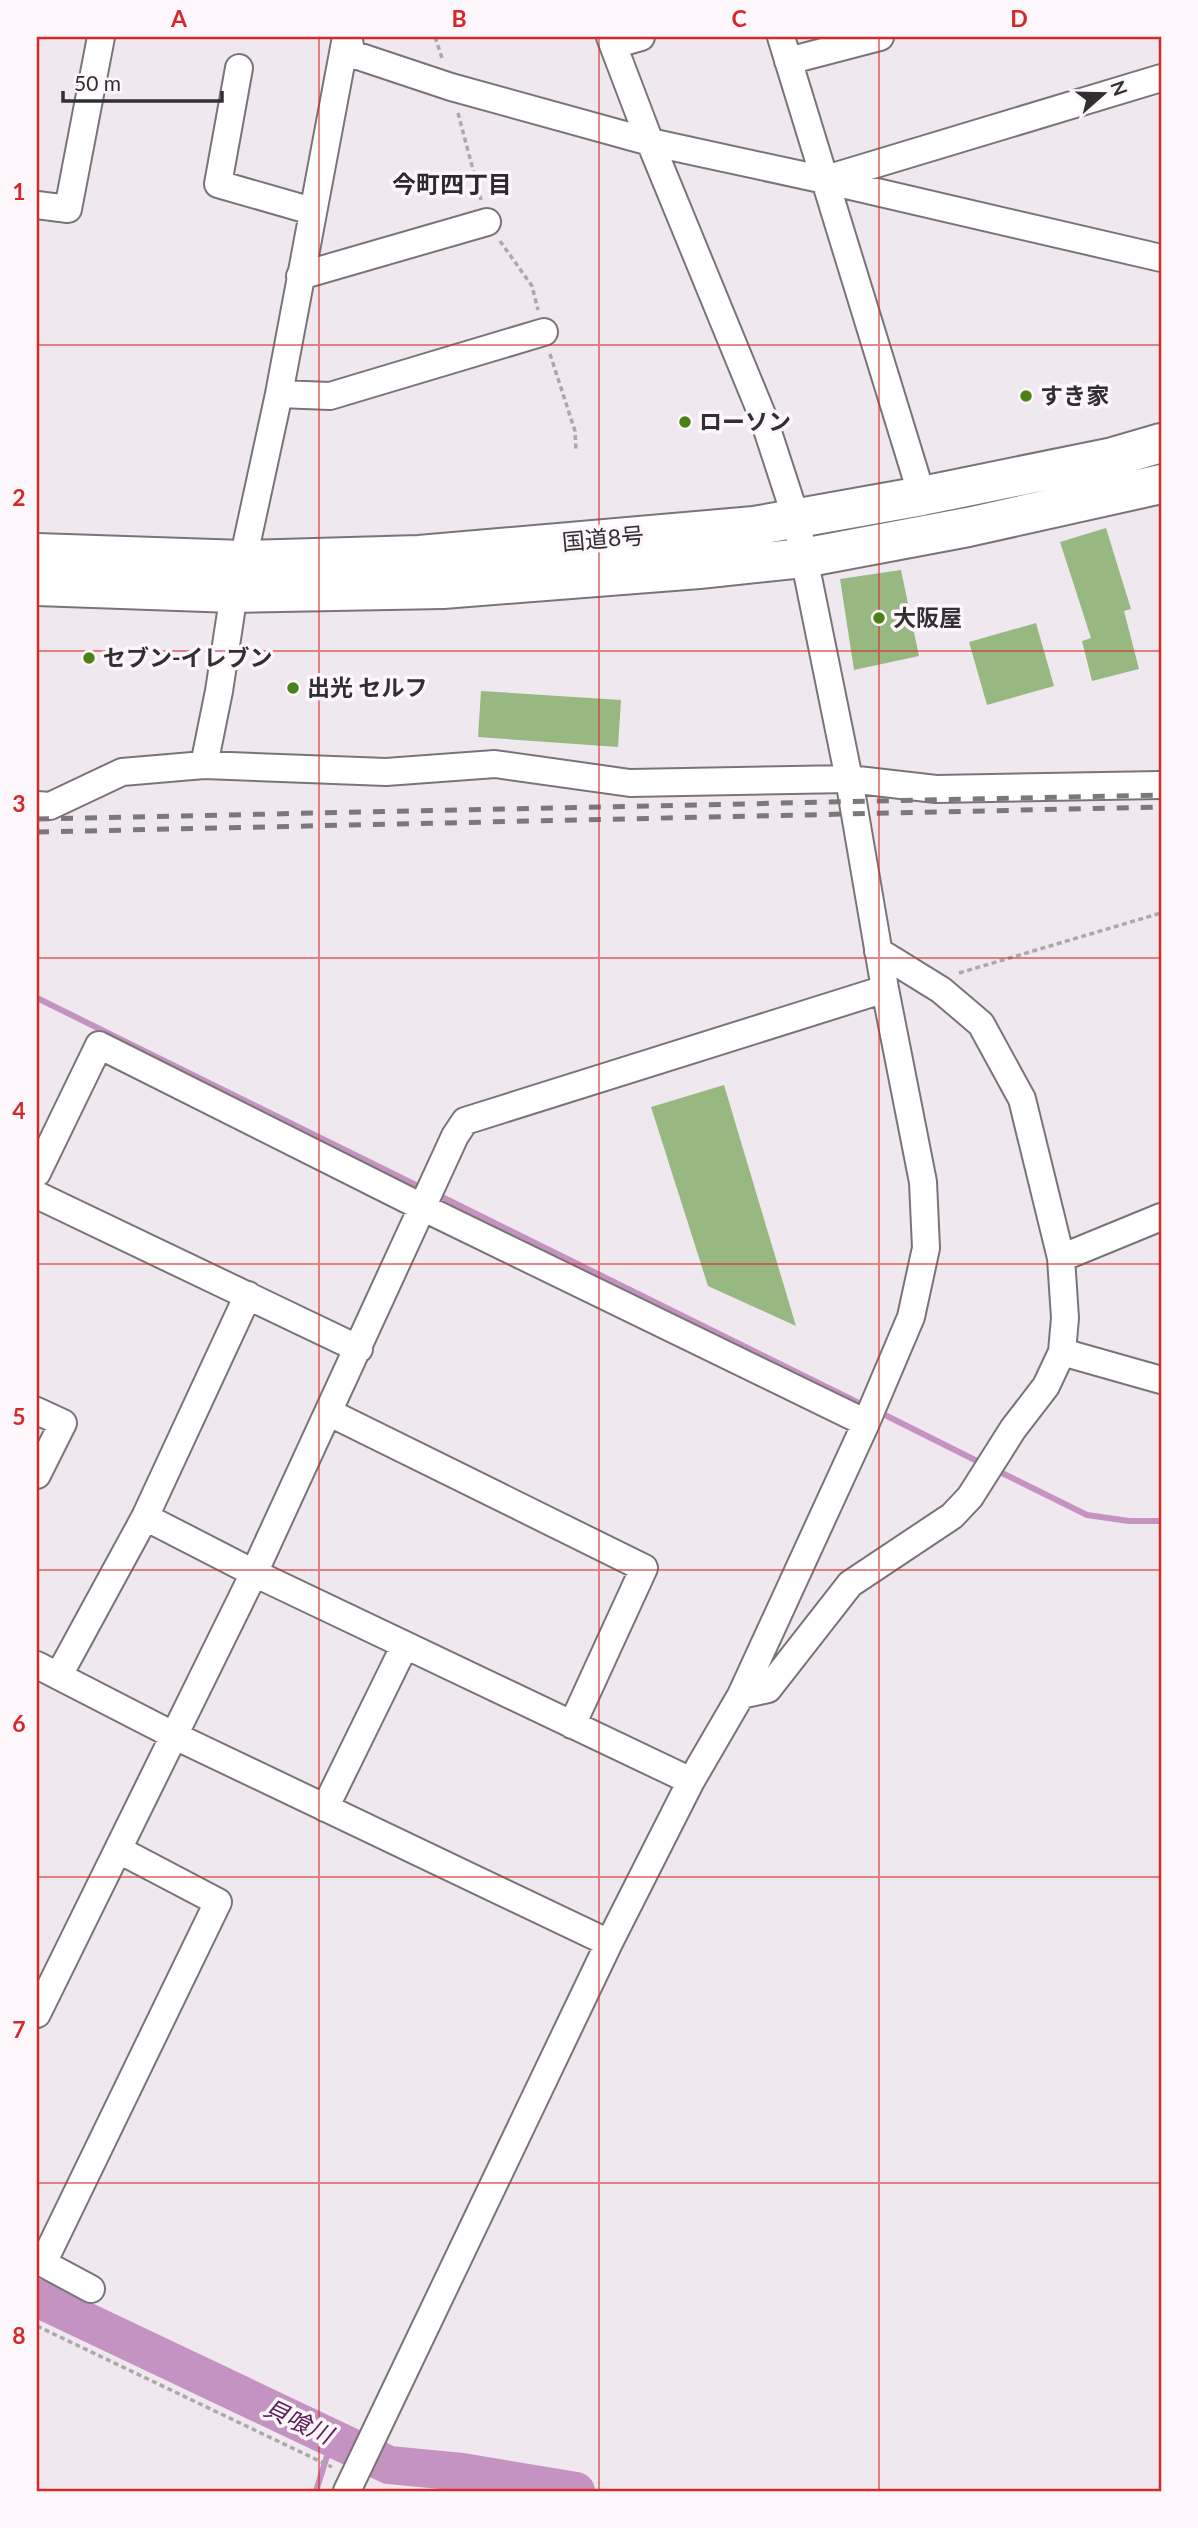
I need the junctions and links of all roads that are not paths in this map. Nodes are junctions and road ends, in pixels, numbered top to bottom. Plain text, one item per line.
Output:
1 (101, 37) edge
2 (347, 37) edge
3 (640, 37) edge
4 (880, 37) edge
5 (611, 41) edge
6 (784, 49) edge
7 (239, 68) dead end
8 (1161, 78) edge
9 (650, 142) junction
10 (825, 180) junction
11 (37, 205) edge
12 (312, 211) junction
13 (486, 222) road end
14 (1161, 258) edge
15 (300, 276) junction
16 (544, 332) road end
17 (279, 394) junction
18 (1161, 443) edge
19 (1161, 484) edge
20 (922, 496) junction
21 (796, 518) junction
22 (37, 553) edge
23 (803, 558) junction
24 (239, 576) junction
25 (37, 586) edge
26 (204, 765) junction
27 (849, 779) junction
28 (1161, 785) edge
29 (37, 805) edge
30 (878, 951) junction
31 (885, 989) junction
32 (37, 1173) edge
33 (37, 1195) edge
34 (424, 1208) junction
35 (1161, 1217) edge
36 (1061, 1258) junction
37 (248, 1295) junction
38 (359, 1349) junction
39 (1062, 1352) junction
40 (1161, 1380) edge
41 (37, 1411) edge
42 (328, 1412) junction
43 (866, 1423) junction
44 (37, 1475) edge
45 (145, 1517) junction
46 (254, 1573) junction
47 (405, 1645) junction
48 (48, 1670) edge
49 (741, 1695) junction
50 (572, 1725) junction
51 (175, 1736) junction
52 (691, 1781) junction
53 (325, 1808) junction
54 (118, 1850) junction
55 (609, 1943) junction
56 (37, 2014) edge
57 (40, 2261) edge
58 (91, 2289) dead end
59 (350, 2485) edge

1 - 11 street
2 - 9 street
2 - 12 street
3 - 5 street
4 - 6 street
5 - 9 street
6 - 10 street
7 - 12 street
8 - 10 street
9 - 10 street
9 - 21 street
10 - 14 street
10 - 20 street
12 - 15 street
13 - 15 street
15 - 17 street
16 - 17 street
17 - 24 street
18 - 20 highway, 国道8号
19 - 23 highway, 国道8号
20 - 21 highway, 国道8号
21 - 23 street
21 - 24 highway, 国道8号
22 - 24 highway, 国道8号
23 - 24 highway, 国道8号
23 - 27 street
24 - 25 highway, 国道8号
24 - 26 street
26 - 27 street
26 - 29 street
27 - 28 street
27 - 30 street
30 - 31 street
30 - 36 street
31 - 34 street
31 - 43 street
32 - 34 street
33 - 37 street
34 - 38 street
34 - 43 street
35 - 36 street
36 - 39 street
37 - 38 street
37 - 45 street
38 - 42 street
39 - 40 street
39 - 49 street
41 - 44 street
42 - 46 street
42 - 50 street
43 - 49 street
45 - 46 street
45 - 48 street
46 - 47 street
46 - 51 street
47 - 50 street
47 - 53 street
48 - 51 street
49 - 52 street
50 - 52 street
51 - 53 street
51 - 54 street
52 - 55 street
53 - 55 street
54 - 56 street
54 - 57 street
55 - 59 street
57 - 58 street

